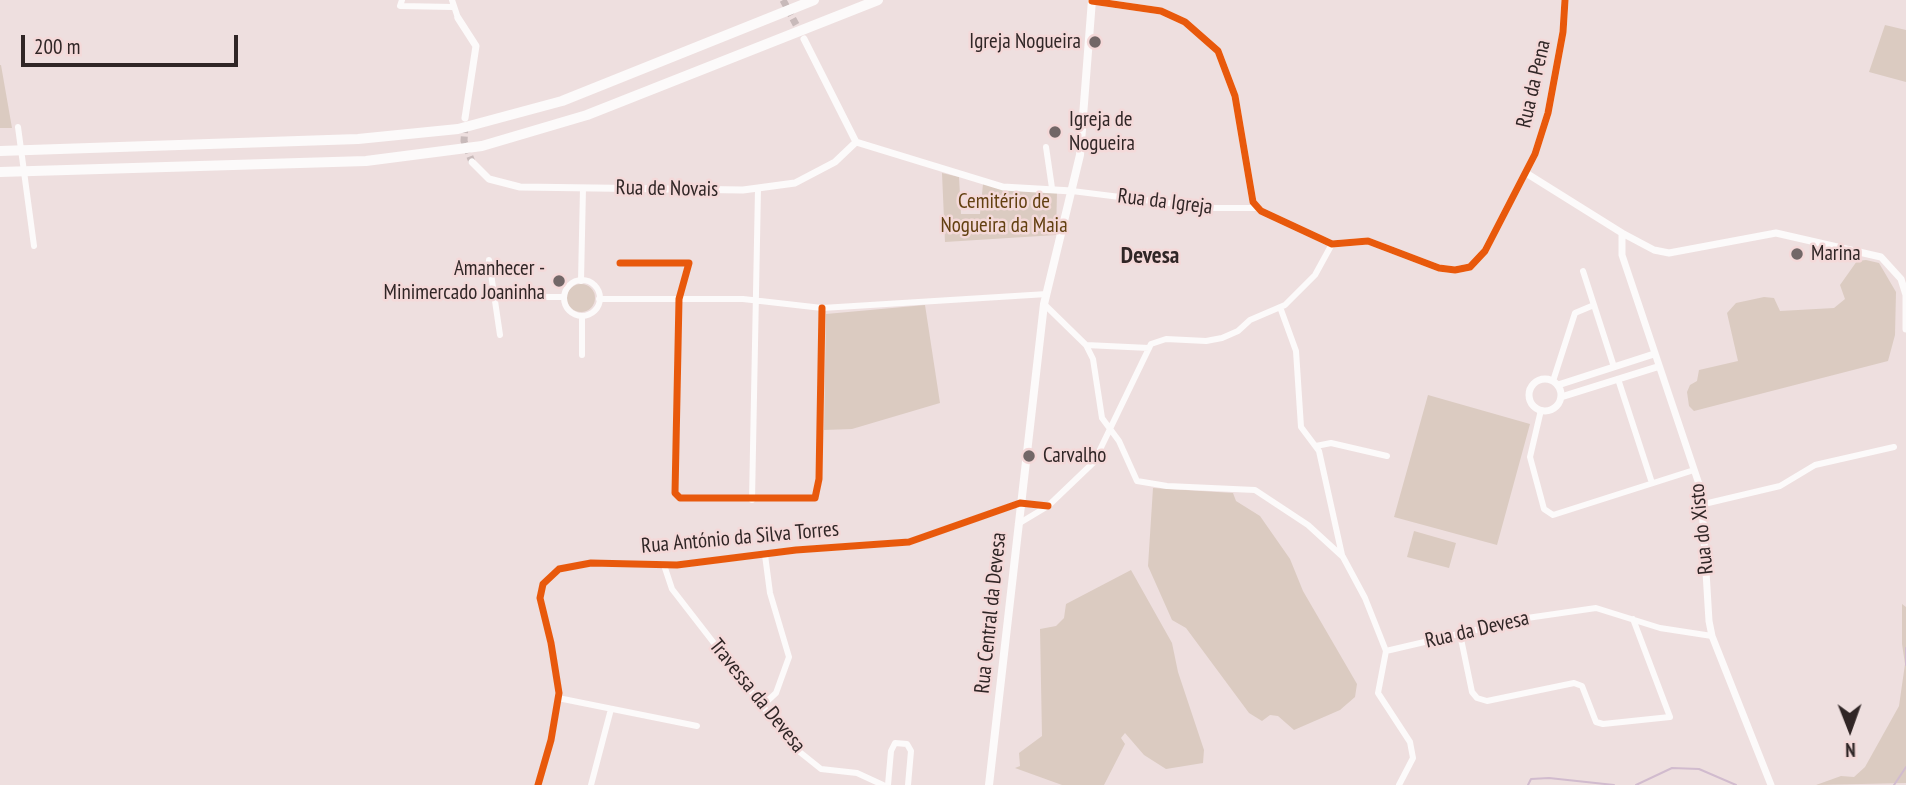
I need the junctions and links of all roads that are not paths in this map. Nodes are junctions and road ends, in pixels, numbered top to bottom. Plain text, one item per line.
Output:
1 (402, 0) edge
2 (814, 0) edge
3 (878, 0) edge
4 (1565, 0) edge
5 (1092, 1) edge
6 (453, 4) edge
7 (458, 18) joint
8 (804, 40) tunnel mouth
9 (466, 118) tunnel mouth
10 (18, 127) dead end
11 (856, 142) junction
12 (1046, 147) dead end
13 (0, 150) edge
14 (472, 162) tunnel mouth
15 (0, 172) edge
16 (1526, 173) junction
17 (1052, 187) junction
18 (583, 188) junction
19 (758, 189) junction
20 (1072, 191) junction
21 (1257, 208) junction
22 (1622, 233) junction
23 (1332, 244) junction
24 (34, 246) dead end
25 (489, 260) dead end
26 (620, 263) dead end
27 (1583, 271) dead end
28 (581, 281) junction
29 (1047, 294) junction
30 (494, 297) junction
31 (564, 297) junction
32 (599, 299) junction
33 (679, 299) junction
34 (756, 300) junction
35 (1044, 304) junction
36 (1594, 305) junction
37 (1280, 307) junction
38 (822, 308) junction
39 (582, 316) junction
40 (1906, 329) edge
41 (500, 335) dead end
42 (1086, 345) junction
43 (1149, 348) junction
44 (1654, 354) junction
45 (582, 355) dead end
46 (1614, 367) junction
47 (1657, 367) junction
48 (1618, 379) junction
49 (1555, 383) junction
50 (1561, 397) junction
51 (1541, 410) junction
52 (1110, 431) junction
53 (1316, 446) junction
54 (1894, 447) dead end
55 (1387, 456) dead end
56 (1694, 470) junction
57 (1652, 484) junction
58 (752, 500) junction
59 (1020, 503) junction
60 (1703, 504) junction
61 (1048, 506) junction
62 (1018, 524) junction
63 (765, 555) junction
64 (1343, 557) junction
65 (664, 565) junction
66 (1633, 618) junction
67 (1460, 634) junction
68 (1712, 636) junction
69 (1386, 652) junction
70 (558, 698) junction
71 (762, 706) junction
72 (611, 709) junction
73 (697, 726) dead end
74 (538, 785) edge
75 (591, 785) edge
76 (886, 785) edge
77 (908, 785) edge
78 (989, 785) edge
79 (1399, 785) edge
80 (1771, 785) edge

1 - 6 street
2 - 13 highway
3 - 15 highway
4 - 16 street, Rua da Pena
5 - 20 main road, Rua Central da Devesa
5 - 21 street
6 - 7 street
7 - 9 street
8 - 11 street
10 - 24 street
11 - 17 street
11 - 19 street, Rua de Novais
12 - 17 street
14 - 18 street, Rua de Novais
16 - 22 street
16 - 23 street, Rua da Pena
17 - 20 street
18 - 19 street, Rua de Novais
18 - 28 street
19 - 34 street
20 - 21 street, Rua da Igreja
20 - 29 main road, Rua Central da Devesa
21 - 23 street
22 - 40 street
22 - 44 street, Rua do Xisto
23 - 37 street
25 - 30 street
26 - 33 street
27 - 36 street
28 - 31 street
28 - 32 street
29 - 35 main road, Rua Central da Devesa
29 - 38 street
30 - 31 street
30 - 41 street
31 - 39 street
32 - 33 street
32 - 39 street
33 - 34 street
33 - 58 street
34 - 38 street
34 - 58 street
35 - 42 street
35 - 59 main road, Rua Central da Devesa
36 - 46 street
36 - 49 street
37 - 43 street
37 - 53 street
38 - 58 street
39 - 45 street
42 - 43 street
42 - 52 street
43 - 52 street
44 - 46 street
44 - 47 street, Rua do Xisto
46 - 49 street
47 - 48 street
47 - 56 street, Rua do Xisto
48 - 50 street
48 - 57 street
49 - 50 street
49 - 51 street
50 - 51 street
51 - 57 street
52 - 61 street
52 - 64 street
53 - 55 street
53 - 64 street
54 - 60 street
56 - 57 street
56 - 60 street, Rua do Xisto
59 - 61 street
59 - 62 main road, Rua Central da Devesa
59 - 63 street, Rua António da Silva Torres
60 - 68 street, Rua do Xisto
61 - 62 street
62 - 78 main road, Rua Central da Devesa
63 - 65 street, Rua António da Silva Torres
63 - 71 street
64 - 69 street
65 - 70 street, Rua António da Silva Torres
65 - 71 street, Travessa da Devesa
66 - 67 street, Rua da Devesa
66 - 67 street
66 - 68 street, Rua da Devesa
67 - 69 street, Rua da Devesa
68 - 80 street, Rua do Xisto
69 - 79 street
70 - 72 street
70 - 74 street, Rua António da Silva Torres
71 - 76 street, Travessa da Devesa
72 - 73 street
72 - 75 street
76 - 77 street

